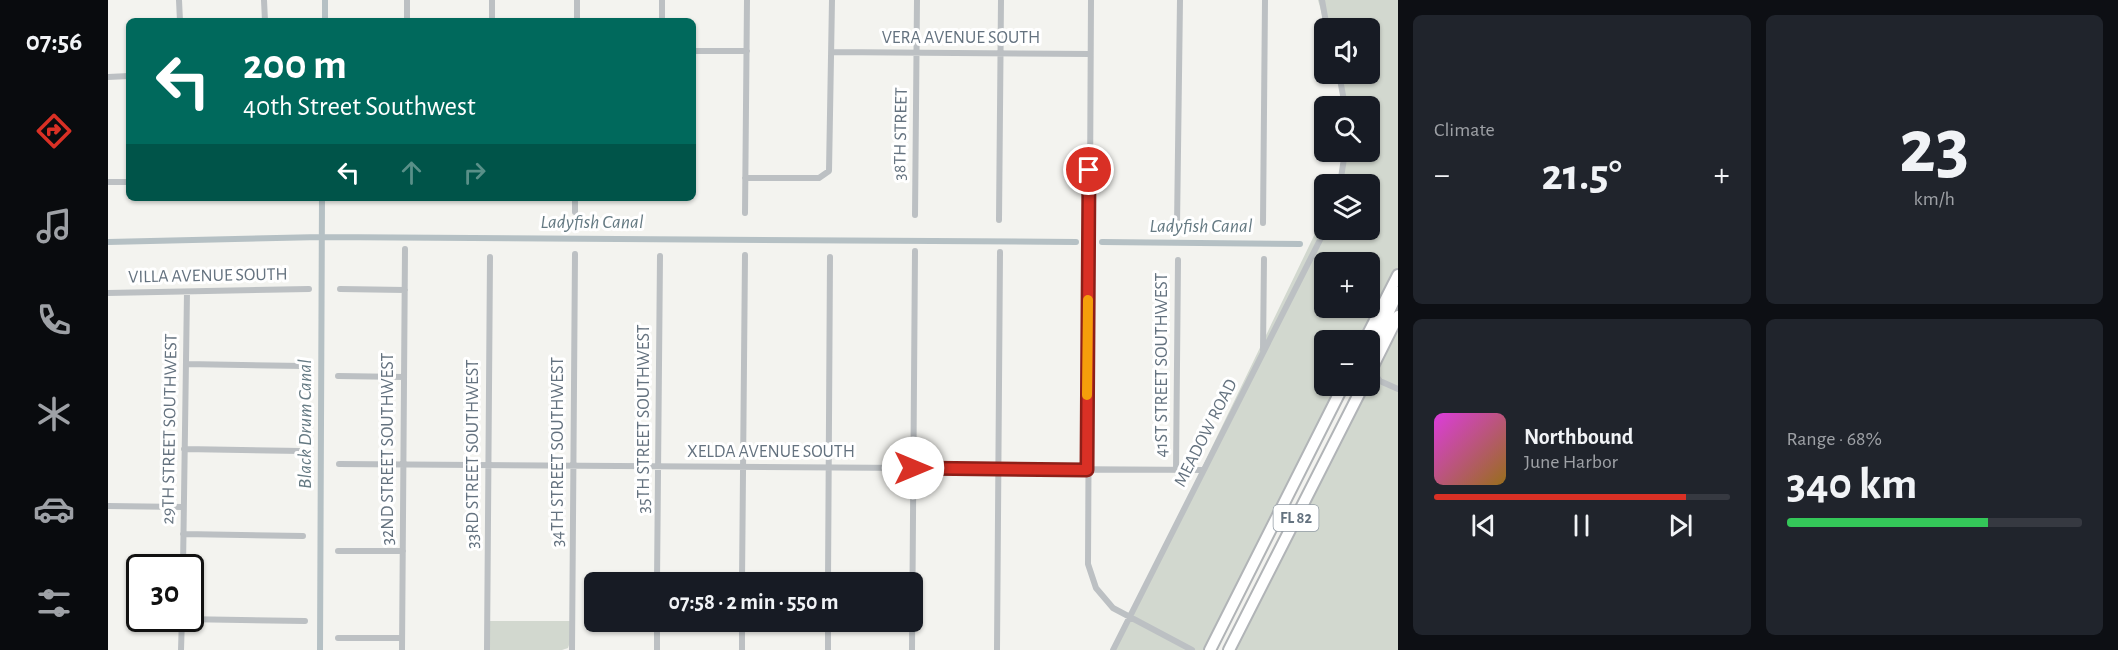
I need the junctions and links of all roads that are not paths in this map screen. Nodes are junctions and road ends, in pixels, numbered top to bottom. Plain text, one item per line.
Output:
1 (179, 0) edge
2 (264, 0) edge
3 (407, 0) edge
4 (492, 0) edge
5 (577, 0) edge
6 (662, 0) edge
7 (747, 0) edge
8 (832, 0) edge
9 (917, 0) edge
10 (1001, 0) edge
11 (1091, 0) edge
12 (1180, 0) edge
13 (1264, 0) edge
14 (1322, 0) edge
15 (180, 18) edge
16 (265, 18) edge
17 (407, 18) edge
18 (492, 18) edge
19 (577, 18) edge
20 (662, 18) edge
21 (1325, 18) edge
22 (696, 51) edge
23 (747, 51) junction
24 (831, 52) junction
25 (916, 53) junction
26 (1001, 53) junction
27 (1090, 54) junction
28 (126, 76) edge
29 (108, 77) edge
30 (745, 178) junction
31 (108, 182) edge
32 (126, 182) edge
33 (575, 201) edge
34 (575, 212) dead end
35 (745, 213) dead end
36 (915, 215) dead end
37 (999, 220) dead end
38 (1263, 223) dead end
39 (1177, 226) dead end
40 (1320, 240) edge
41 (405, 249) dead end
42 (915, 251) dead end
43 (1000, 252) dead end
44 (575, 254) dead end
45 (745, 255) dead end
46 (660, 256) dead end
47 (490, 257) dead end
48 (830, 257) dead end
49 (1264, 259) dead end
50 (1178, 260) dead end
51 (1398, 275) edge
52 (309, 289) dead end
53 (340, 289) dead end
54 (405, 290) junction
55 (187, 292) junction
56 (1398, 292) edge
57 (108, 293) edge
58 (1398, 316) edge
59 (1370, 330) edge
60 (1380, 331) edge
61 (1380, 349) edge
62 (1263, 353) junction
63 (186, 364) junction
64 (303, 366) dead end
65 (338, 376) dead end
66 (404, 377) junction
67 (1380, 381) edge
68 (1398, 389) edge
69 (1337, 396) edge
70 (1358, 396) edge
71 (184, 449) junction
72 (301, 451) dead end
73 (339, 464) dead end
74 (403, 464) junction
75 (488, 465) junction
76 (573, 465) junction
77 (658, 466) junction
78 (743, 467) junction
79 (828, 467) junction
80 (913, 468) junction
81 (998, 469) junction
82 (1087, 470) junction
83 (1176, 470) junction
84 (1203, 470) junction
85 (108, 506) edge
86 (183, 507) junction
87 (183, 534) junction
88 (303, 536) dead end
89 (338, 551) dead end
90 (402, 551) junction
91 (183, 554) edge
92 (657, 572) edge
93 (742, 572) edge
94 (828, 572) edge
95 (1130, 617) junction
96 (204, 619) edge
97 (305, 621) dead end
98 (182, 632) edge
99 (657, 632) edge
100 (742, 632) edge
101 (828, 632) edge
102 (338, 638) dead end
103 (402, 638) junction
104 (181, 650) edge
105 (402, 650) edge
106 (487, 650) edge
107 (572, 650) edge
108 (657, 650) edge
109 (742, 650) edge
110 (828, 650) edge
111 (912, 650) edge
112 (997, 650) edge
113 (1113, 650) edge
114 (1191, 650) edge
115 (1210, 650) edge
116 (1229, 650) edge

1 - 15 street
2 - 16 street
3 - 17 street
4 - 18 street
5 - 19 street
6 - 20 street
7 - 23 street
8 - 24 street
9 - 25 street, 38TH STREET
10 - 26 street
11 - 27 street
12 - 39 street
13 - 38 street
14 - 21 street
22 - 23 street
23 - 30 street
24 - 25 street, VERA AVENUE SOUTH
24 - 30 street
25 - 26 street, VERA AVENUE SOUTH
25 - 36 street, 38TH STREET
26 - 27 street, VERA AVENUE SOUTH
26 - 37 street
27 - 82 street
28 - 29 street
30 - 35 street
31 - 32 street
33 - 34 street
40 - 62 street, MEADOW ROAD
41 - 54 street, 32ND STREET SOUTHWEST
42 - 80 street
43 - 81 street
44 - 76 street, 34TH STREET SOUTHWEST
45 - 78 street
46 - 77 street, 35TH STREET SOUTHWEST
47 - 75 street, 33RD STREET SOUTHWEST
48 - 79 street
49 - 62 street
50 - 83 street, 41ST STREET SOUTHWEST
51 - 59 highway
52 - 55 street, VILLA AVENUE SOUTH
53 - 54 street
54 - 66 street, 32ND STREET SOUTHWEST
55 - 57 street, VILLA AVENUE SOUTH
55 - 63 street, 29TH STREET SOUTHWEST
56 - 60 highway
58 - 61 highway
62 - 84 street, MEADOW ROAD
63 - 64 street
63 - 71 street, 29TH STREET SOUTHWEST
65 - 66 street
66 - 74 street, 32ND STREET SOUTHWEST
67 - 68 street
69 - 115 highway, FL 82
70 - 116 highway, FL 82
71 - 72 street
71 - 86 street, 29TH STREET SOUTHWEST
73 - 74 street, XELDA AVENUE SOUTH
74 - 75 street, XELDA AVENUE SOUTH
74 - 90 street, 32ND STREET SOUTHWEST
75 - 76 street, XELDA AVENUE SOUTH
75 - 106 street, 33RD STREET SOUTHWEST
76 - 77 street, XELDA AVENUE SOUTH
76 - 107 street, 34TH STREET SOUTHWEST
77 - 78 street, XELDA AVENUE SOUTH
77 - 92 street, 35TH STREET SOUTHWEST
78 - 79 street, XELDA AVENUE SOUTH
78 - 93 street
79 - 80 street, XELDA AVENUE SOUTH
79 - 94 street
80 - 81 street, XELDA AVENUE SOUTH
80 - 111 street
81 - 82 street, XELDA AVENUE SOUTH
81 - 112 street
82 - 83 street, XELDA AVENUE SOUTH
82 - 95 street
83 - 84 street, XELDA AVENUE SOUTH
84 - 95 street, MEADOW ROAD
85 - 86 street
86 - 87 street, 29TH STREET SOUTHWEST
87 - 88 street
87 - 91 street, 29TH STREET SOUTHWEST
89 - 90 street
90 - 103 street, 32ND STREET SOUTHWEST
95 - 113 street, MEADOW ROAD
95 - 114 street
96 - 97 street
98 - 104 street
99 - 108 street
100 - 109 street
101 - 110 street
102 - 103 street
103 - 105 street, 32ND STREET SOUTHWEST

